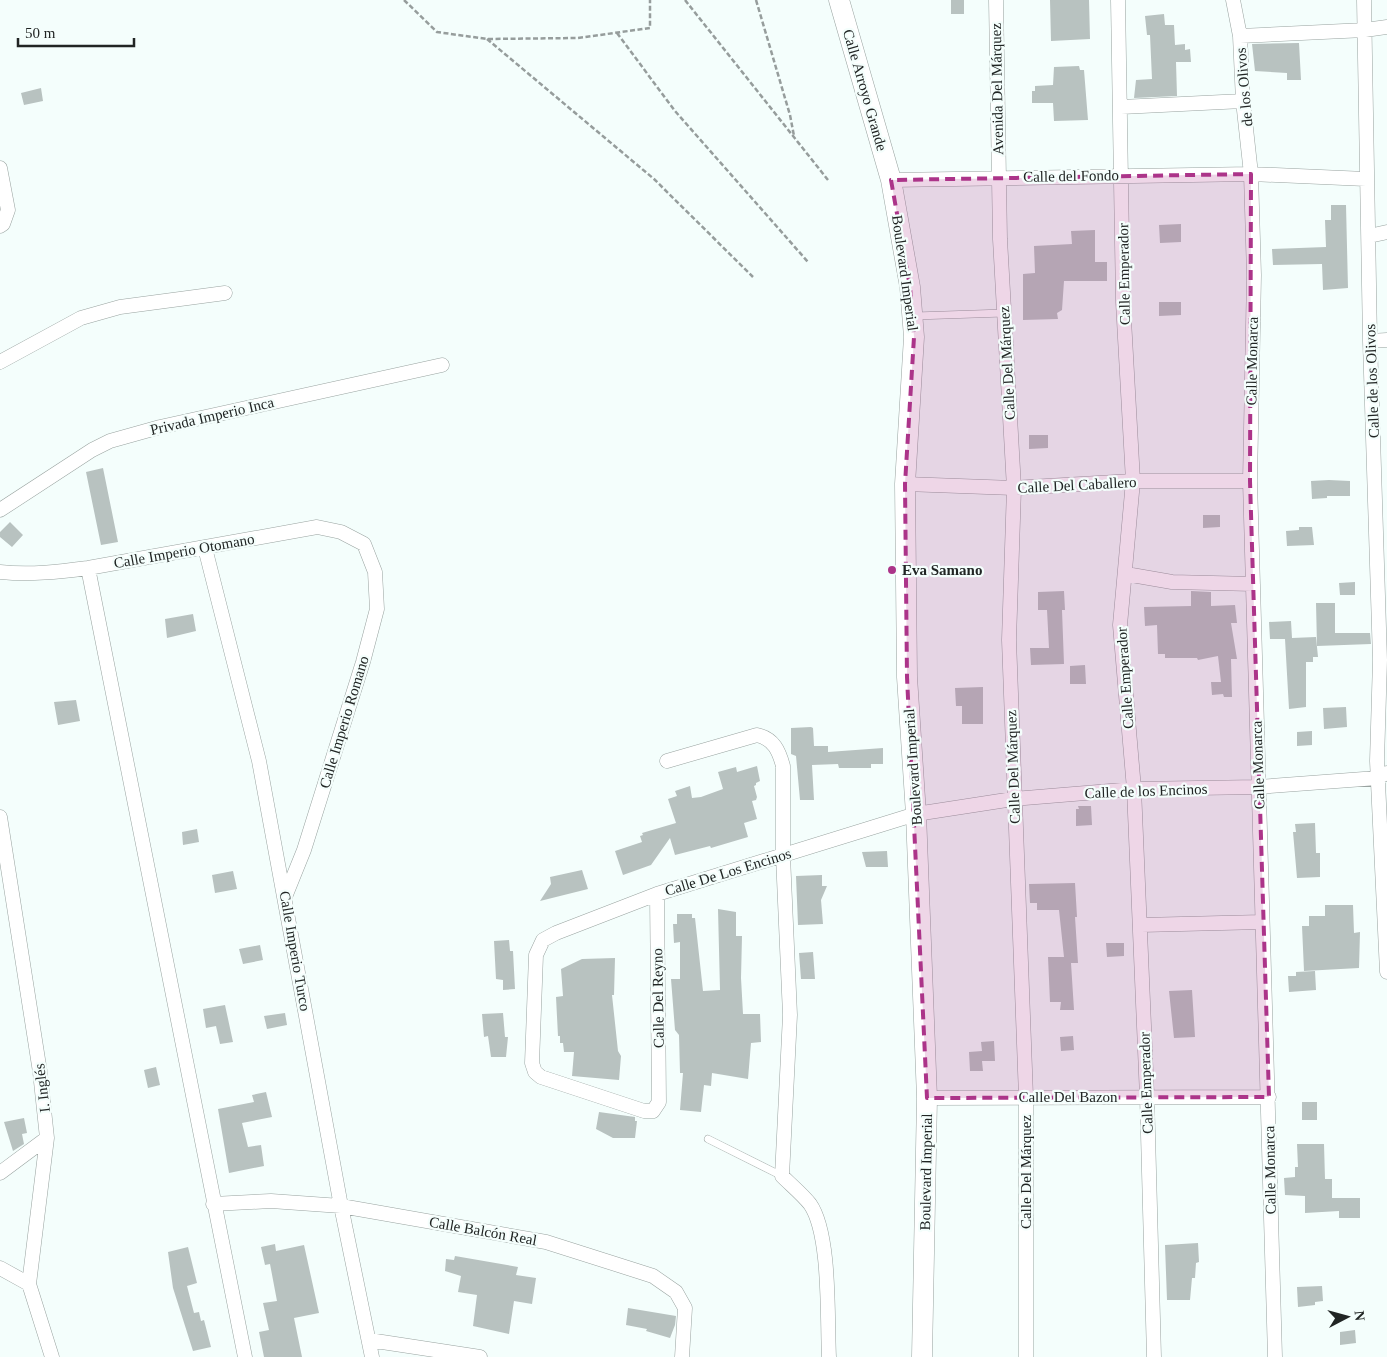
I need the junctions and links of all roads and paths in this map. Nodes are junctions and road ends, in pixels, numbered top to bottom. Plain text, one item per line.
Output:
1 (404, 0) edge
2 (650, 0) edge
3 (686, 0) edge
4 (756, 0) edge
5 (839, 0) edge
6 (996, 0) edge
7 (1118, 0) edge
8 (1233, 0) edge
9 (1364, 0) edge
10 (1387, 27) edge
11 (1365, 30) junction
12 (617, 33) junction
13 (1240, 36) junction
14 (486, 38) junction
15 (1243, 101) junction
16 (1121, 107) junction
17 (794, 137) junction
18 (0, 168) edge
19 (1251, 174) junction
20 (1122, 175) junction
21 (998, 178) junction
22 (1366, 179) junction
23 (828, 180) dead end
24 (891, 180) junction
25 (0, 226) edge
26 (1387, 232) edge
27 (1369, 236) junction
28 (808, 262) dead end
29 (753, 277) dead end
30 (225, 293) dead end
31 (1004, 312) junction
32 (912, 316) junction
33 (1387, 340) edge
34 (1370, 341) junction
35 (0, 362) edge
36 (442, 365) dead end
37 (1380, 452) edge
38 (1133, 481) junction
39 (1250, 481) junction
40 (905, 484) junction
41 (1014, 488) junction
42 (0, 510) edge
43 (364, 544) joint
44 (205, 548) junction
45 (88, 568) junction
46 (0, 572) edge
47 (1126, 574) junction
48 (1253, 584) junction
49 (1382, 625) edge
50 (667, 761) dead end
51 (1382, 776) edge
52 (1258, 787) junction
53 (1134, 789) junction
54 (1013, 799) junction
55 (916, 814) junction
56 (0, 817) edge
57 (1384, 851) edge
58 (782, 856) junction
59 (657, 894) junction
60 (285, 898) junction
61 (1262, 922) junction
62 (1140, 925) junction
63 (1387, 972) edge
64 (1026, 1097) junction
65 (1147, 1097) junction
66 (1269, 1097) junction
67 (927, 1098) junction
68 (659, 1102) joint
69 (47, 1138) junction
70 (708, 1139) dead end
71 (0, 1173) edge
72 (782, 1176) junction
73 (213, 1204) junction
74 (341, 1206) junction
75 (0, 1268) edge
76 (29, 1284) junction
77 (368, 1340) junction
78 (52, 1357) edge
79 (245, 1357) edge
80 (372, 1357) edge
81 (480, 1357) edge
82 (682, 1357) edge
83 (829, 1357) edge
84 (922, 1357) edge
85 (1026, 1357) edge
86 (1154, 1357) edge
87 (1275, 1357) edge

1 - 14 path
2 - 12 path
3 - 17 path
4 - 17 path
5 - 24 street, Calle Arroyo Grande
6 - 21 street, Avenida Del Márquez
7 - 16 street, Calle Emperador
8 - 13 street, de los Olivos
9 - 11 street, Calle de los Olivos
10 - 11 street
11 - 13 street
11 - 22 street, Calle de los Olivos
12 - 14 path
12 - 28 path
13 - 15 street, de los Olivos
14 - 29 path
15 - 16 street
15 - 19 street, de los Olivos
16 - 20 street, Calle Emperador
17 - 23 path
18 - 25 street
19 - 20 street, Calle del Fondo
19 - 22 street, Calle del Fondo
19 - 39 street, Calle Monarca
20 - 21 street, Calle del Fondo
20 - 38 street, Calle Emperador
21 - 24 street, Calle del Fondo
21 - 31 street, Calle Del Márquez
22 - 27 street, Calle de los Olivos
24 - 32 street, Boulevard Imperial
26 - 27 street
27 - 34 street, Calle de los Olivos
30 - 35 street
31 - 32 lane
31 - 41 street, Calle Del Márquez
32 - 40 street, Boulevard Imperial
33 - 34 street
34 - 37 street, Calle de los Olivos
36 - 42 street, Privada Imperio Inca
37 - 49 street, Calle de los Olivos
38 - 39 street, Calle Del Caballero
38 - 41 street, Calle Del Caballero
38 - 47 street, Calle Emperador
39 - 48 street, Calle Monarca
40 - 41 street, Calle Del Caballero
40 - 55 street, Boulevard Imperial
41 - 54 street, Calle Del Márquez
43 - 44 street, Calle Imperio Otomano
43 - 60 street, Calle Imperio Romano
44 - 45 street, Calle Imperio Otomano
44 - 60 street, Calle Imperio Turco
45 - 46 street, Calle Imperio Otomano
45 - 73 street
47 - 48 street
47 - 53 street, Calle Emperador
48 - 52 street, Calle Monarca
49 - 51 street, Calle de los Olivos
50 - 58 street
51 - 52 street, Calle de los Encinos
51 - 57 street, Calle de los Olivos
52 - 53 street, Calle de los Encinos
52 - 61 street, Calle Monarca
53 - 54 street, Calle de los Encinos
53 - 62 street, Calle Emperador
54 - 55 street, Calle de los Encinos
54 - 64 street, Calle Del Márquez
55 - 58 street, Calle De Los Encinos
55 - 67 street, Boulevard Imperial
56 - 69 street, I. Inglés
57 - 63 street, Calle de los Olivos
58 - 59 street, Calle De Los Encinos
58 - 72 street
59 - 68 street, Calle Del Reyno
59 - 68 street, Calle De Los Encinos
60 - 74 street, Calle Imperio Turco
61 - 62 street
61 - 66 street, Calle Monarca
62 - 65 street, Calle Emperador
64 - 65 street, Calle Del Bazon
64 - 67 street, Calle Del Bazon
64 - 85 street, Calle Del Márquez
65 - 66 street, Calle Del Bazon
65 - 86 street, Calle Emperador
66 - 87 street, Calle Monarca
67 - 84 street, Boulevard Imperial
69 - 71 street
69 - 76 street, I. Inglés
70 - 72 lane
72 - 83 street
73 - 74 street, Calle Balcón Real
73 - 79 street
74 - 77 street, Calle Imperio Turco
74 - 82 street, Calle Balcón Real
75 - 76 street
76 - 78 street, I. Inglés
77 - 80 street, Calle Imperio Turco
77 - 81 street

